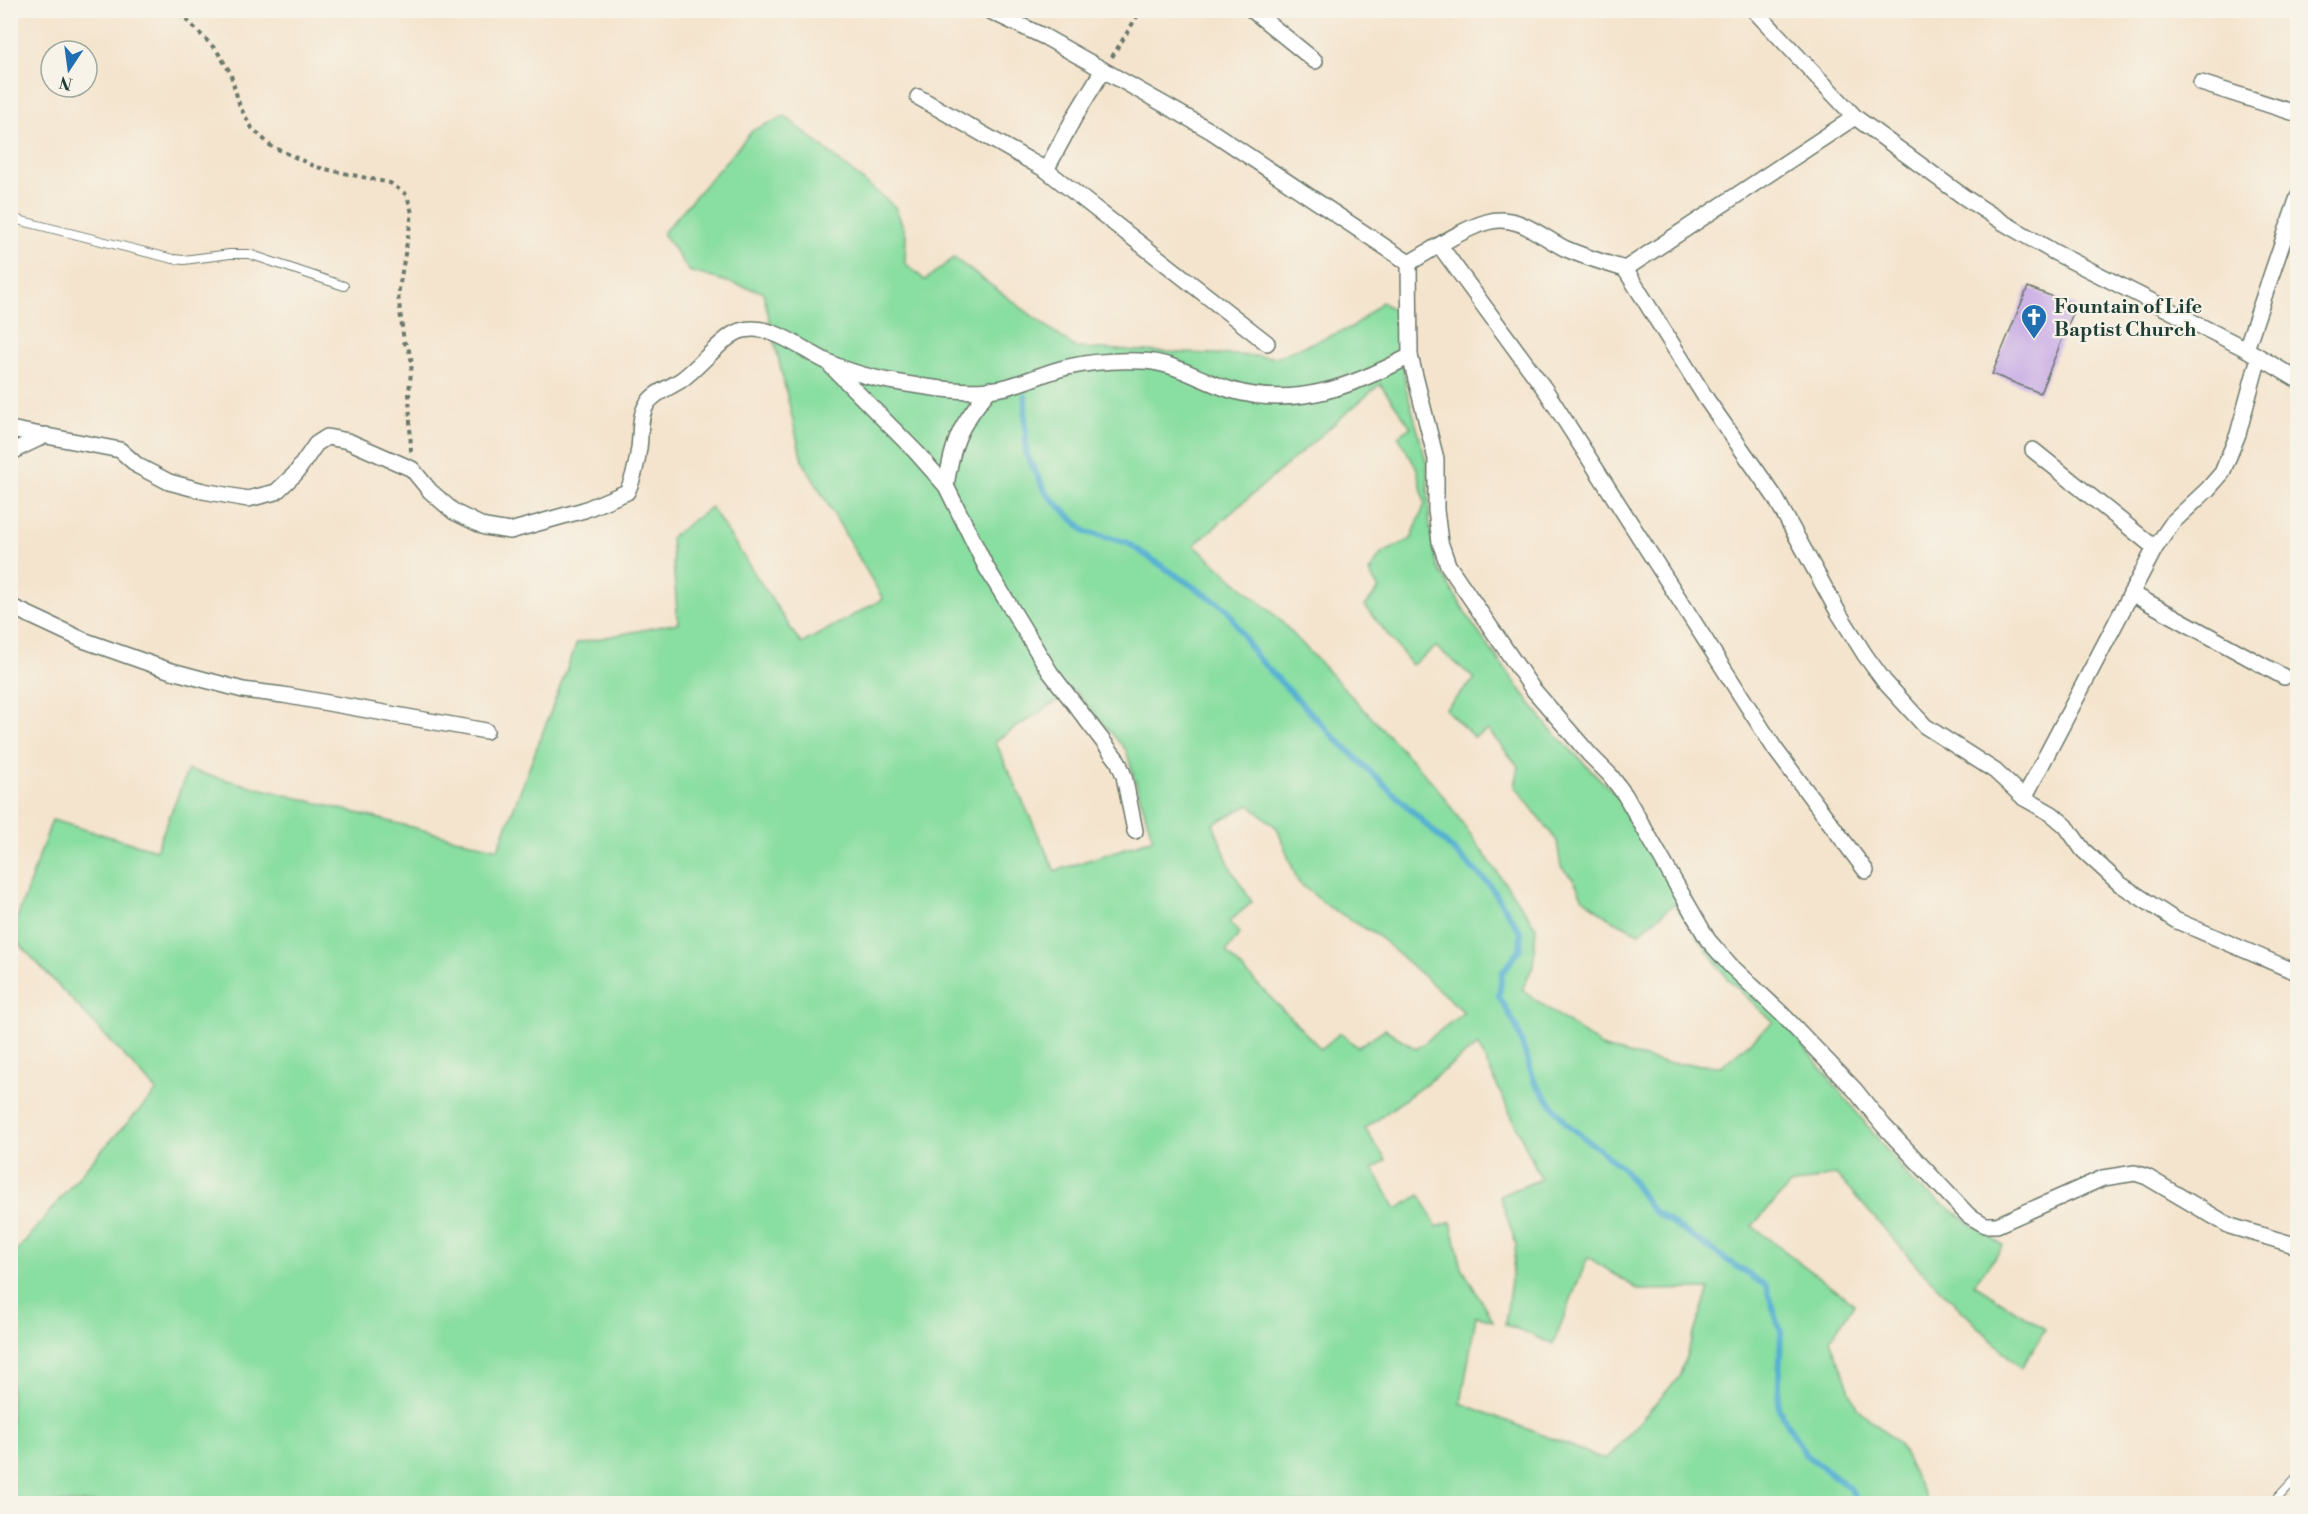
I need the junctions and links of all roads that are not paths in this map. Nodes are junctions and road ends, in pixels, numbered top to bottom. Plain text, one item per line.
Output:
1 (988, 10) edge
2 (1252, 10) edge
3 (1754, 10) edge
4 (1315, 61) dead end
5 (1104, 70) junction
6 (2201, 83) dead end
7 (918, 97) dead end
8 (2298, 114) edge
9 (1855, 117) junction
10 (1046, 170) junction
11 (2298, 197) edge
12 (10, 218) edge
13 (1440, 246) junction
14 (1409, 262) junction
15 (1626, 269) junction
16 (344, 286) dead end
17 (1267, 342) dead end
18 (2246, 349) junction
19 (1410, 356) junction
20 (2259, 357) junction
21 (827, 362) junction
22 (2298, 380) edge
23 (990, 389) junction
24 (10, 429) edge
25 (46, 435) junction
26 (2033, 450) dead end
27 (10, 454) edge
28 (946, 486) junction
29 (2155, 548) junction
30 (2131, 593) junction
31 (10, 606) edge
32 (2284, 677) dead end
33 (486, 731) dead end
34 (2024, 798) junction
35 (1135, 831) dead end
36 (1866, 872) dead end
37 (2298, 973) edge
38 (2298, 1246) edge
39 (2298, 1476) edge
40 (2272, 1503) edge

1 - 5 street
2 - 4 street
3 - 9 street
5 - 10 street
5 - 14 street
6 - 8 street
7 - 10 street
9 - 15 street
9 - 18 street
10 - 17 street
11 - 18 street
12 - 16 lane
13 - 14 street
13 - 15 street
13 - 36 street
14 - 19 street
15 - 34 street
18 - 20 street
19 - 23 street
19 - 38 street
20 - 22 street
20 - 29 street
21 - 23 street
21 - 25 street
21 - 28 street
23 - 28 street
24 - 25 street
25 - 27 street
26 - 29 street
28 - 35 street
29 - 30 street
30 - 32 street
30 - 34 street
31 - 33 street
34 - 37 street
39 - 40 lane

